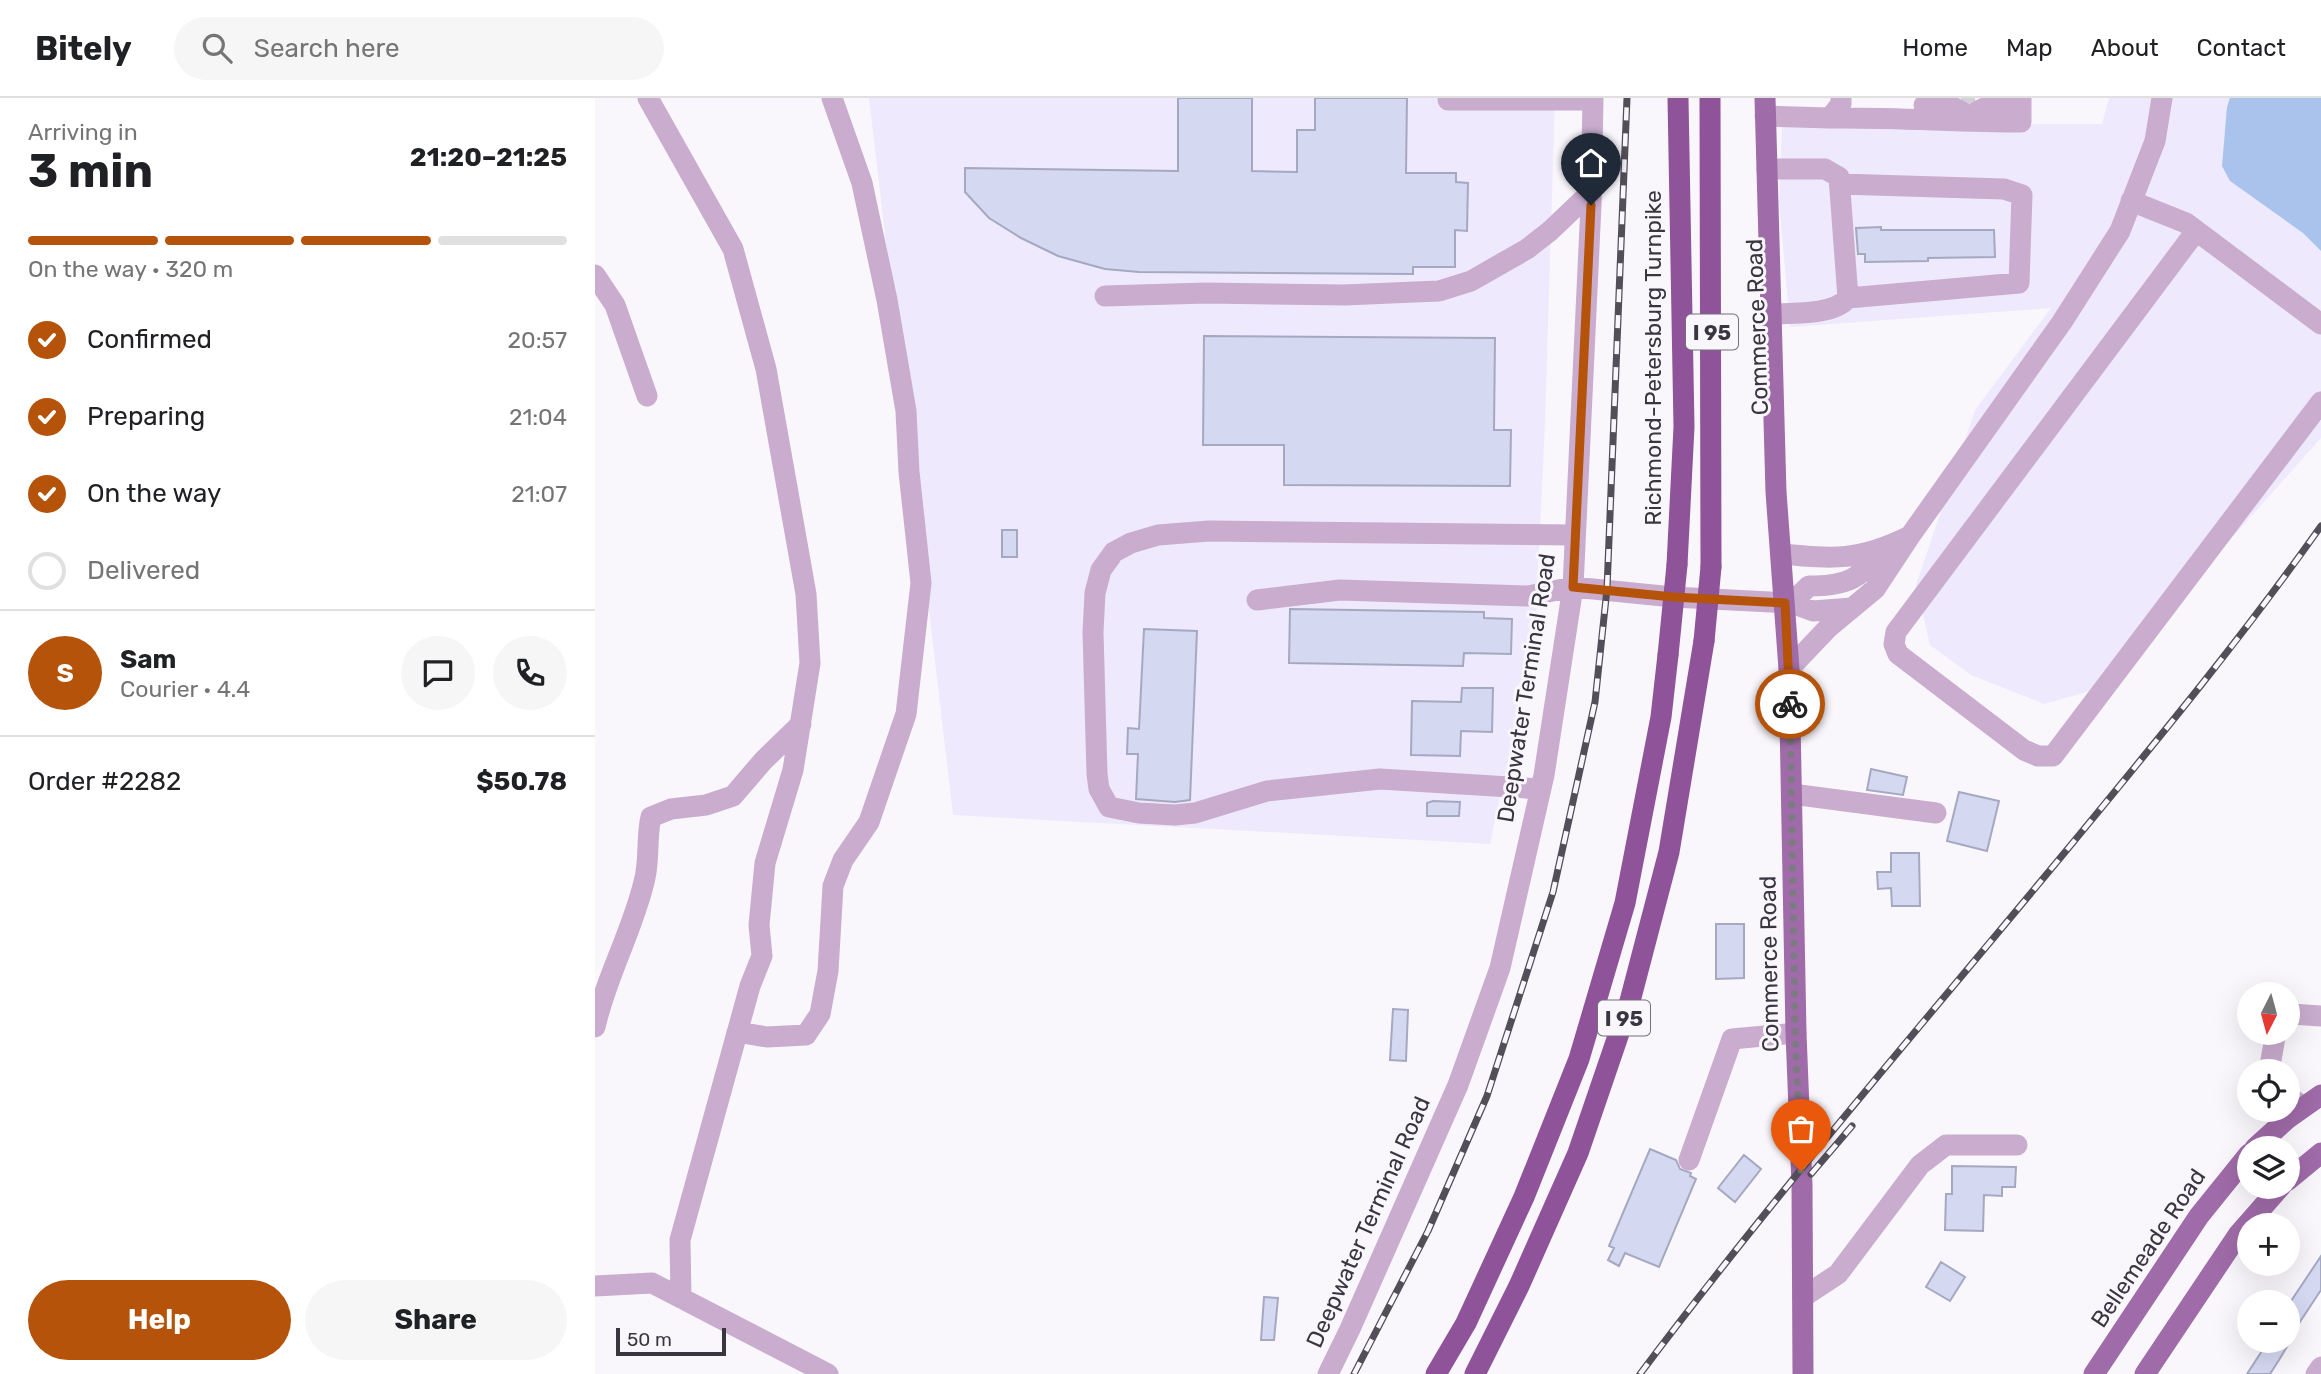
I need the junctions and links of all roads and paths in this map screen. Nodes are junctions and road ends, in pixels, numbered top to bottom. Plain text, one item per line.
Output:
1 (648, 98) edge
2 (832, 98) edge
3 (1678, 98) edge
4 (1710, 98) edge
5 (1841, 98) edge
6 (2162, 98) edge
7 (1555, 99) edge
8 (1593, 99) edge
9 (2021, 99) edge
10 (1448, 100) dead end
11 (1971, 104) edge
12 (1771, 107) edge
13 (1924, 108) edge
14 (1830, 118) junction
15 (1773, 169) junction
16 (1840, 184) junction
17 (1591, 192) junction
18 (2131, 201) junction
19 (2196, 231) junction
20 (595, 275) edge
21 (1105, 296) dead end
22 (1848, 298) junction
23 (1777, 313) junction
24 (2321, 324) edge
25 (647, 396) dead end
26 (2321, 402) edge
27 (1575, 535) junction
28 (1910, 536) junction
29 (1889, 547) junction
30 (1782, 554) junction
31 (1573, 587) junction
32 (1257, 600) dead end
33 (1788, 603) junction
34 (1852, 608) junction
35 (1789, 669) junction
36 (801, 724) junction
37 (1541, 789) junction
38 (1792, 794) junction
39 (1935, 813) dead end
40 (2300, 1015) edge
41 (2321, 1016) edge
42 (595, 1027) edge
43 (737, 1032) junction
44 (1795, 1033) junction
45 (2304, 1099) edge
46 (2267, 1136) edge
47 (2017, 1144) dead end
48 (2321, 1153) edge
49 (1689, 1160) dead end
50 (2237, 1167) edge
51 (2300, 1170) edge
52 (2270, 1199) edge
53 (595, 1286) edge
54 (1803, 1297) junction
55 (681, 1298) junction
56 (2321, 1367) edge
57 (1327, 1373) edge
58 (828, 1374) edge
59 (1437, 1374) edge
60 (1475, 1374) edge
61 (1803, 1374) edge
62 (2094, 1374) edge
63 (2145, 1374) edge
64 (2316, 1374) edge

1 - 36 street
2 - 43 street
3 - 59 highway, Richmond-Petersburg Turnpike / I 95, bridge
4 - 60 highway, I 95, bridge
5 - 14 street
6 - 18 street
7 - 8 street
7 - 10 street
8 - 17 street, Deepwater Terminal Road
9 - 11 street
9 - 13 street
11 - 13 street
12 - 14 street
12 - 15 main road, Commerce Road
13 - 14 street
15 - 16 street
15 - 23 main road, Commerce Road
16 - 22 street
16 - 22 street
17 - 21 street
17 - 27 street, Deepwater Terminal Road
18 - 19 street
18 - 28 street
19 - 24 street
19 - 26 street
20 - 25 street
22 - 23 street
23 - 30 main road, Commerce Road
27 - 31 street, Deepwater Terminal Road
27 - 37 street
28 - 29 street
28 - 34 street
29 - 30 street
29 - 33 street
30 - 33 main road, Commerce Road
31 - 32 street
31 - 33 street
31 - 37 street, Deepwater Terminal Road
33 - 34 street
33 - 35 main road, Commerce Road
34 - 35 street
35 - 38 main road, Commerce Road
36 - 42 street
36 - 43 street
37 - 57 street, Deepwater Terminal Road
38 - 39 street
38 - 44 main road, Commerce Road
40 - 41 street
43 - 55 street
44 - 49 street
44 - 54 main road, Commerce Road
45 - 46 main road
47 - 54 street
48 - 51 main road
50 - 62 main road, Bellemeade Road
52 - 63 main road
53 - 55 street
54 - 61 main road, Commerce Road
55 - 58 street
56 - 64 street

